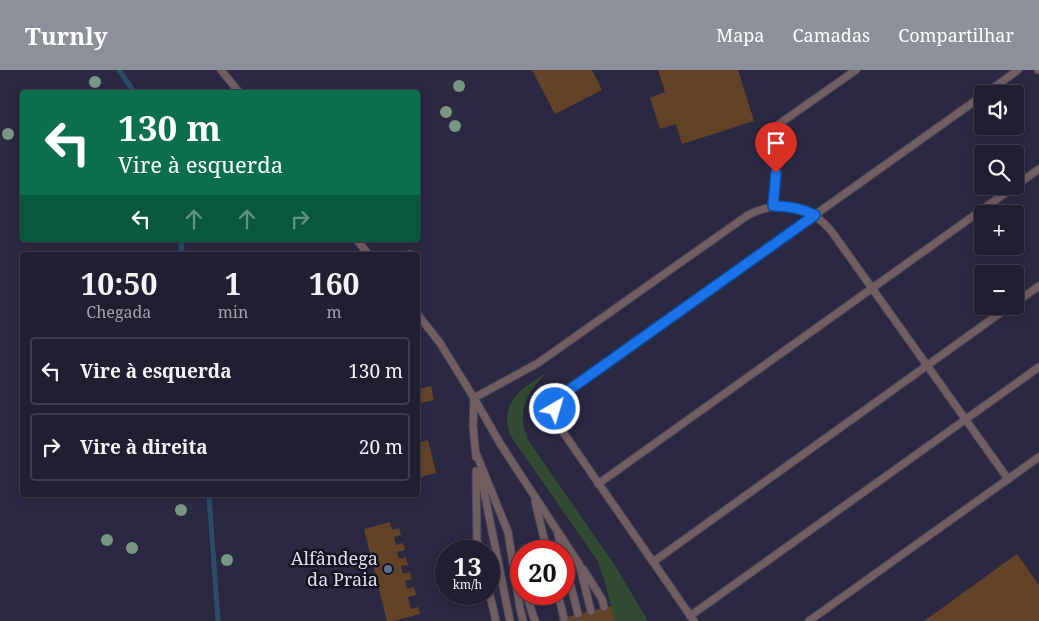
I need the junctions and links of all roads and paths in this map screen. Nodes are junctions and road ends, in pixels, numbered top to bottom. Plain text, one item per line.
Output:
1 (221, 70) edge
2 (856, 70) edge
3 (1018, 70) edge
4 (998, 85) edge
5 (237, 90) edge
6 (974, 102) edge
7 (1039, 170) edge
8 (773, 206) junction
9 (815, 215) junction
10 (359, 242) edge
11 (367, 252) edge
12 (1039, 286) edge
13 (873, 289) junction
14 (1024, 297) edge
15 (997, 315) edge
16 (420, 318) edge
17 (928, 365) junction
18 (1039, 367) edge
19 (474, 398) junction
20 (966, 419) junction
21 (476, 453) junction
22 (1039, 457) edge
23 (1008, 479) junction
24 (598, 484) junction
25 (533, 494) junction
26 (556, 529) junction
27 (508, 532) junction
28 (477, 540) edge
29 (510, 540) edge
30 (544, 540) edge
31 (559, 540) edge
32 (653, 562) junction
33 (579, 564) junction
34 (575, 602) edge
35 (492, 605) edge
36 (529, 605) edge
37 (561, 605) edge
38 (604, 608) dead end
39 (591, 611) dead end
40 (578, 614) dead end
41 (564, 618) dead end
42 (692, 618) edge
43 (496, 621) edge
44 (510, 621) edge
45 (523, 621) edge
46 (534, 621) edge
47 (809, 621) edge

1 - 5 lane
2 - 8 lane
3 - 4 lane
6 - 9 lane
7 - 13 lane
8 - 9 lane
8 - 19 lane
9 - 13 lane
9 - 24 lane
10 - 11 lane
12 - 14 lane
13 - 17 lane
13 - 24 lane
15 - 17 lane
16 - 19 lane
17 - 20 lane
17 - 32 lane
18 - 20 lane
19 - 21 lane
19 - 25 lane
20 - 23 lane
20 - 42 lane
21 - 27 lane
21 - 28 lane
21 - 44 lane
22 - 23 lane
23 - 47 lane
24 - 32 lane
25 - 26 lane
25 - 30 lane
26 - 31 lane
26 - 33 lane
27 - 29 lane
27 - 45 lane
32 - 42 lane
33 - 38 lane
33 - 39 lane
34 - 40 lane
35 - 43 lane
36 - 46 lane
37 - 41 lane

